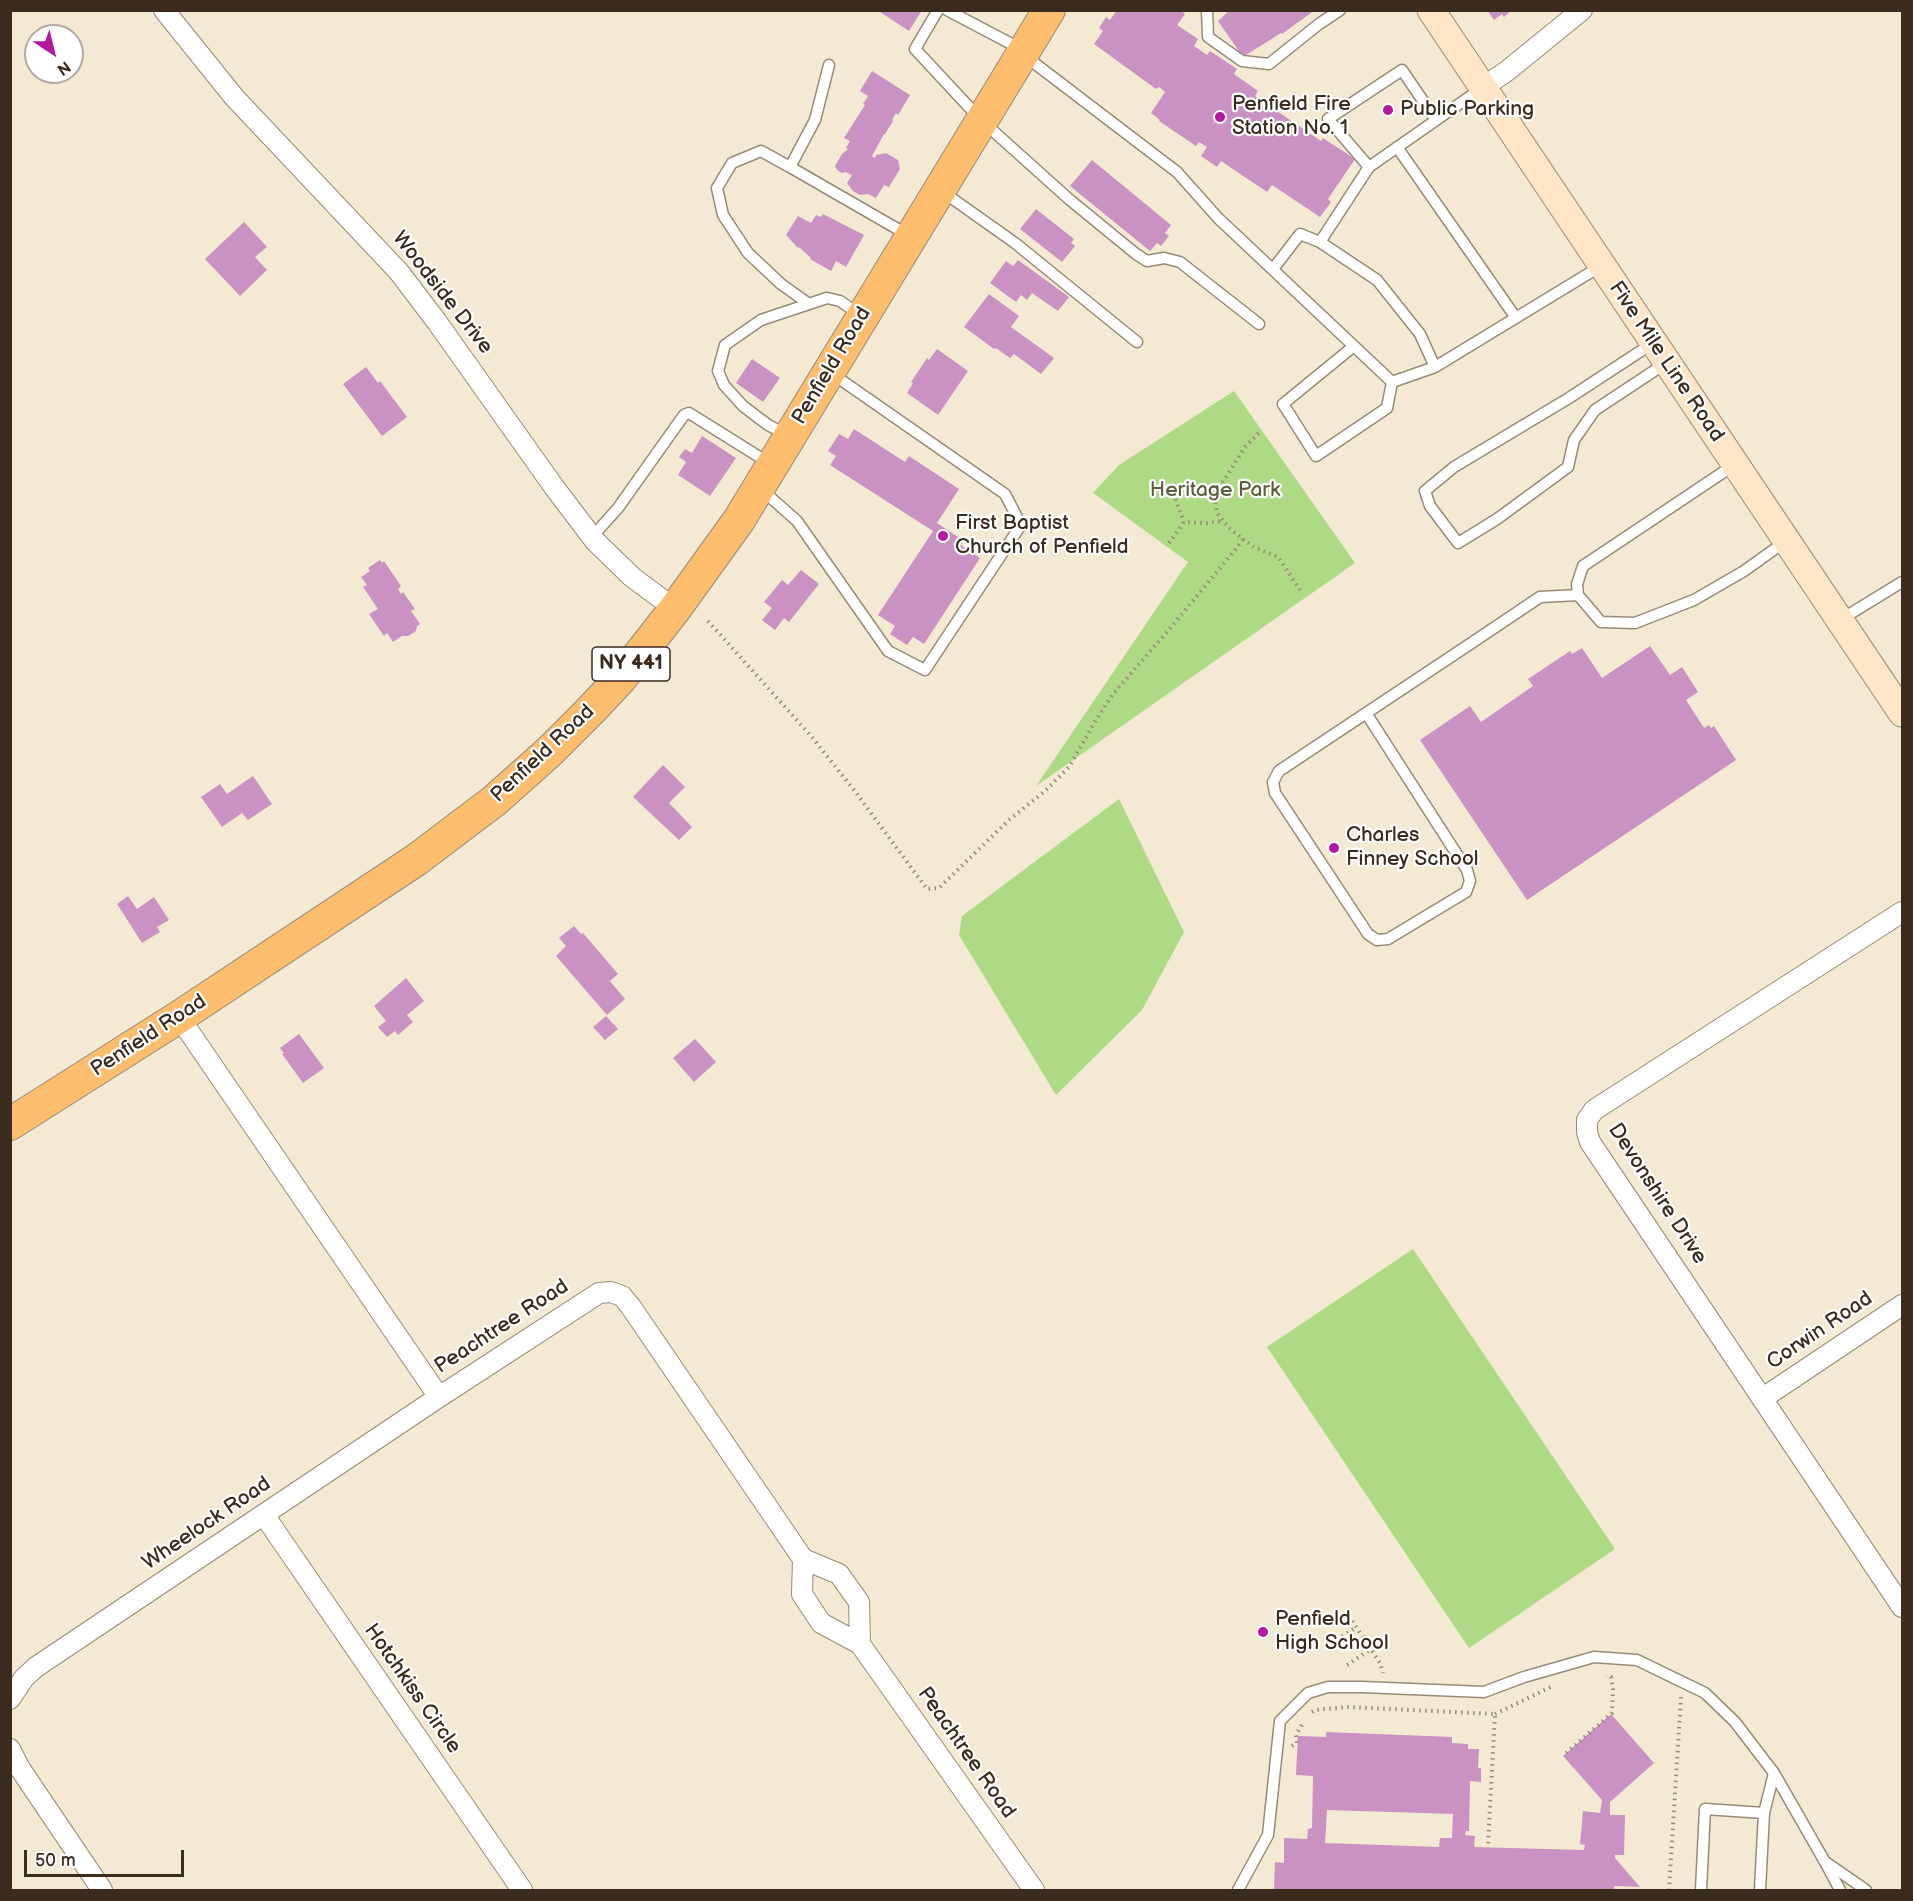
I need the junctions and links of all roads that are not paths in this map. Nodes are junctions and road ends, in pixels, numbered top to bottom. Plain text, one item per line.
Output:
1 (164, 10) edge
2 (938, 10) edge
3 (947, 10) edge
4 (1207, 10) edge
5 (1340, 10) edge
6 (1431, 10) edge
7 (1582, 10) edge
8 (1048, 11) edge
9 (1023, 52) junction
10 (829, 65) dead end
11 (1482, 88) junction
12 (1436, 120) junction
13 (982, 121) junction
14 (1397, 147) junction
15 (790, 167) junction
16 (1369, 167) junction
17 (939, 190) junction
18 (910, 237) junction
19 (1320, 242) junction
20 (1602, 266) junction
21 (1273, 269) junction
22 (809, 304) junction
23 (862, 316) junction
24 (1516, 318) junction
25 (1259, 324) dead end
26 (1137, 342) dead end
27 (1354, 346) junction
28 (1660, 353) junction
29 (1435, 367) junction
30 (829, 371) junction
31 (1392, 382) junction
32 (789, 436) junction
33 (1735, 465) junction
34 (765, 476) junction
35 (592, 537) junction
36 (1786, 541) junction
37 (1902, 582) edge
38 (1578, 595) junction
39 (675, 609) junction
40 (1840, 620) junction
41 (1366, 713) junction
42 (1902, 713) edge
43 (1902, 912) edge
44 (179, 1017) junction
45 (10, 1124) edge
46 (1902, 1305) edge
47 (439, 1397) junction
48 (1763, 1398) junction
49 (264, 1515) junction
50 (803, 1558) junction
51 (1902, 1607) edge
52 (860, 1644) junction
53 (10, 1699) edge
54 (10, 1749) edge
55 (1774, 1773) junction
56 (1764, 1813) junction
57 (1825, 1862) junction
58 (102, 1890) edge
59 (522, 1890) edge
60 (1034, 1890) edge
61 (1238, 1890) edge
62 (1701, 1890) edge
63 (1760, 1890) edge
64 (1840, 1890) edge
65 (1866, 1890) edge

1 - 35 street, Woodside Drive
2 - 13 lane
3 - 9 lane
4 - 5 lane
6 - 11 main road, Five Mile Line Road
7 - 11 street
8 - 9 main road, Penfield Road / NY 441
9 - 13 main road, Penfield Road / NY 441
9 - 21 lane
10 - 15 lane
11 - 12 lane
11 - 20 main road, Five Mile Line Road
12 - 14 lane
12 - 16 lane
13 - 17 main road, Penfield Road / NY 441
13 - 25 lane
14 - 16 lane
14 - 24 lane
15 - 18 lane
15 - 22 lane
16 - 19 lane
17 - 18 main road, Penfield Road / NY 441
17 - 26 lane
18 - 23 main road, Penfield Road / NY 441
19 - 21 lane
19 - 29 lane
20 - 24 lane
20 - 28 main road, Five Mile Line Road
21 - 27 lane
22 - 23 lane
22 - 32 lane
23 - 30 main road, Penfield Road / NY 441
24 - 29 lane
27 - 31 lane
27 - 31 lane
28 - 28 lane
28 - 33 main road, Five Mile Line Road
29 - 31 lane
30 - 32 main road, Penfield Road / NY 441
30 - 34 lane
32 - 34 main road, Penfield Road / NY 441
33 - 36 main road, Five Mile Line Road
33 - 38 lane
34 - 35 lane
34 - 39 main road, Penfield Road / NY 441
35 - 39 street, Woodside Drive
36 - 38 lane
36 - 40 main road, Five Mile Line Road
37 - 40 lane
38 - 41 lane
39 - 44 main road, Penfield Road / NY 441
40 - 42 main road, Five Mile Line Road
41 - 41 lane
43 - 48 street, Devonshire Drive
44 - 45 main road, Penfield Road / NY 441
44 - 47 street, Peachtree Road
46 - 48 street, Corwin Road
47 - 49 street, Wheelock Road
47 - 50 street, Peachtree Road
48 - 51 street, Devonshire Drive
49 - 53 street, Wheelock Road
49 - 59 street, Hotchkiss Circle
50 - 52 street, Peachtree Road
50 - 52 street
52 - 60 street, Peachtree Road
54 - 58 street
55 - 56 lane
55 - 57 lane
55 - 61 lane
56 - 62 lane
56 - 63 lane
57 - 64 lane
57 - 65 lane

